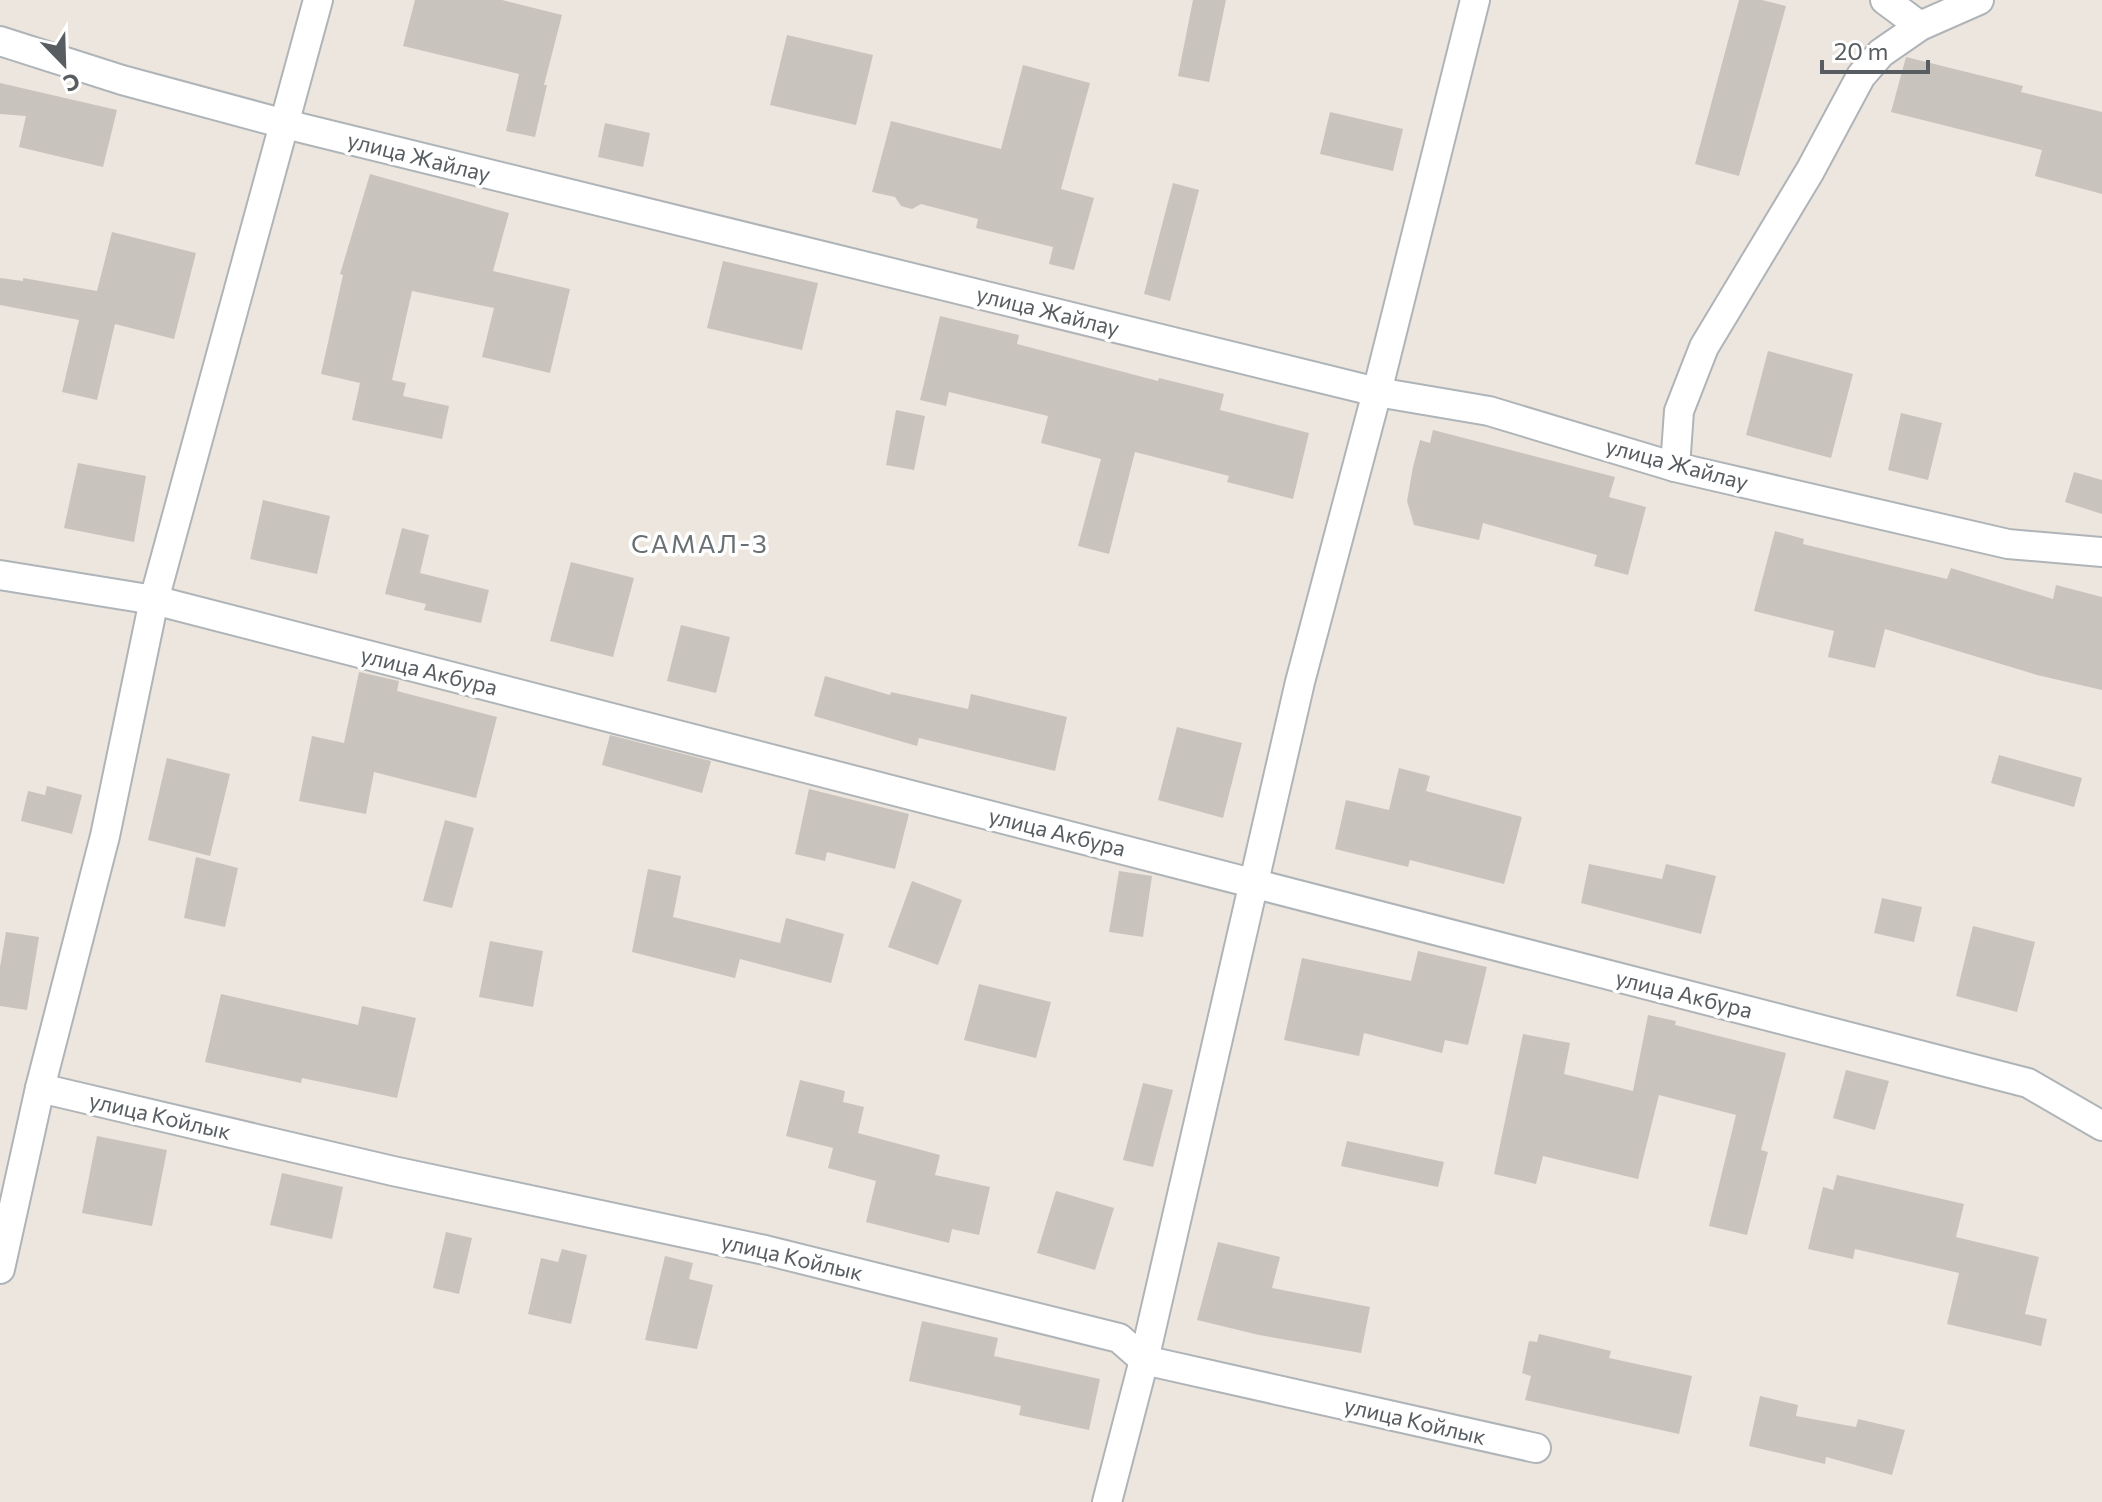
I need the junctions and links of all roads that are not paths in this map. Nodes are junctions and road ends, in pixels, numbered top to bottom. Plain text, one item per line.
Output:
1 (318, 0) edge
2 (1475, 0) edge
3 (1885, 0) edge
4 (1979, 0) edge
5 (1920, 26) junction
6 (0, 41) edge
7 (285, 124) junction
8 (1377, 392) junction
9 (1675, 467) junction
10 (2102, 552) edge
11 (0, 575) edge
12 (154, 600) junction
13 (1252, 883) junction
14 (40, 1088) junction
15 (2102, 1126) edge
16 (0, 1269) edge
17 (1144, 1360) junction
18 (1536, 1448) dead end
19 (1107, 1502) edge

1 - 7 street
2 - 8 street
3 - 5 street
4 - 5 street
5 - 9 street
6 - 7 street, улица Жайлау
7 - 8 street, улица Жайлау
7 - 12 street
8 - 9 street, улица Жайлау
8 - 13 street
9 - 10 street, улица Жайлау
11 - 12 street, улица Акбура
12 - 13 street, улица Акбура
12 - 14 street
13 - 15 street, улица Акбура
13 - 17 street
14 - 16 street
14 - 17 street, улица Койлык
17 - 18 street, улица Койлык
17 - 19 street

